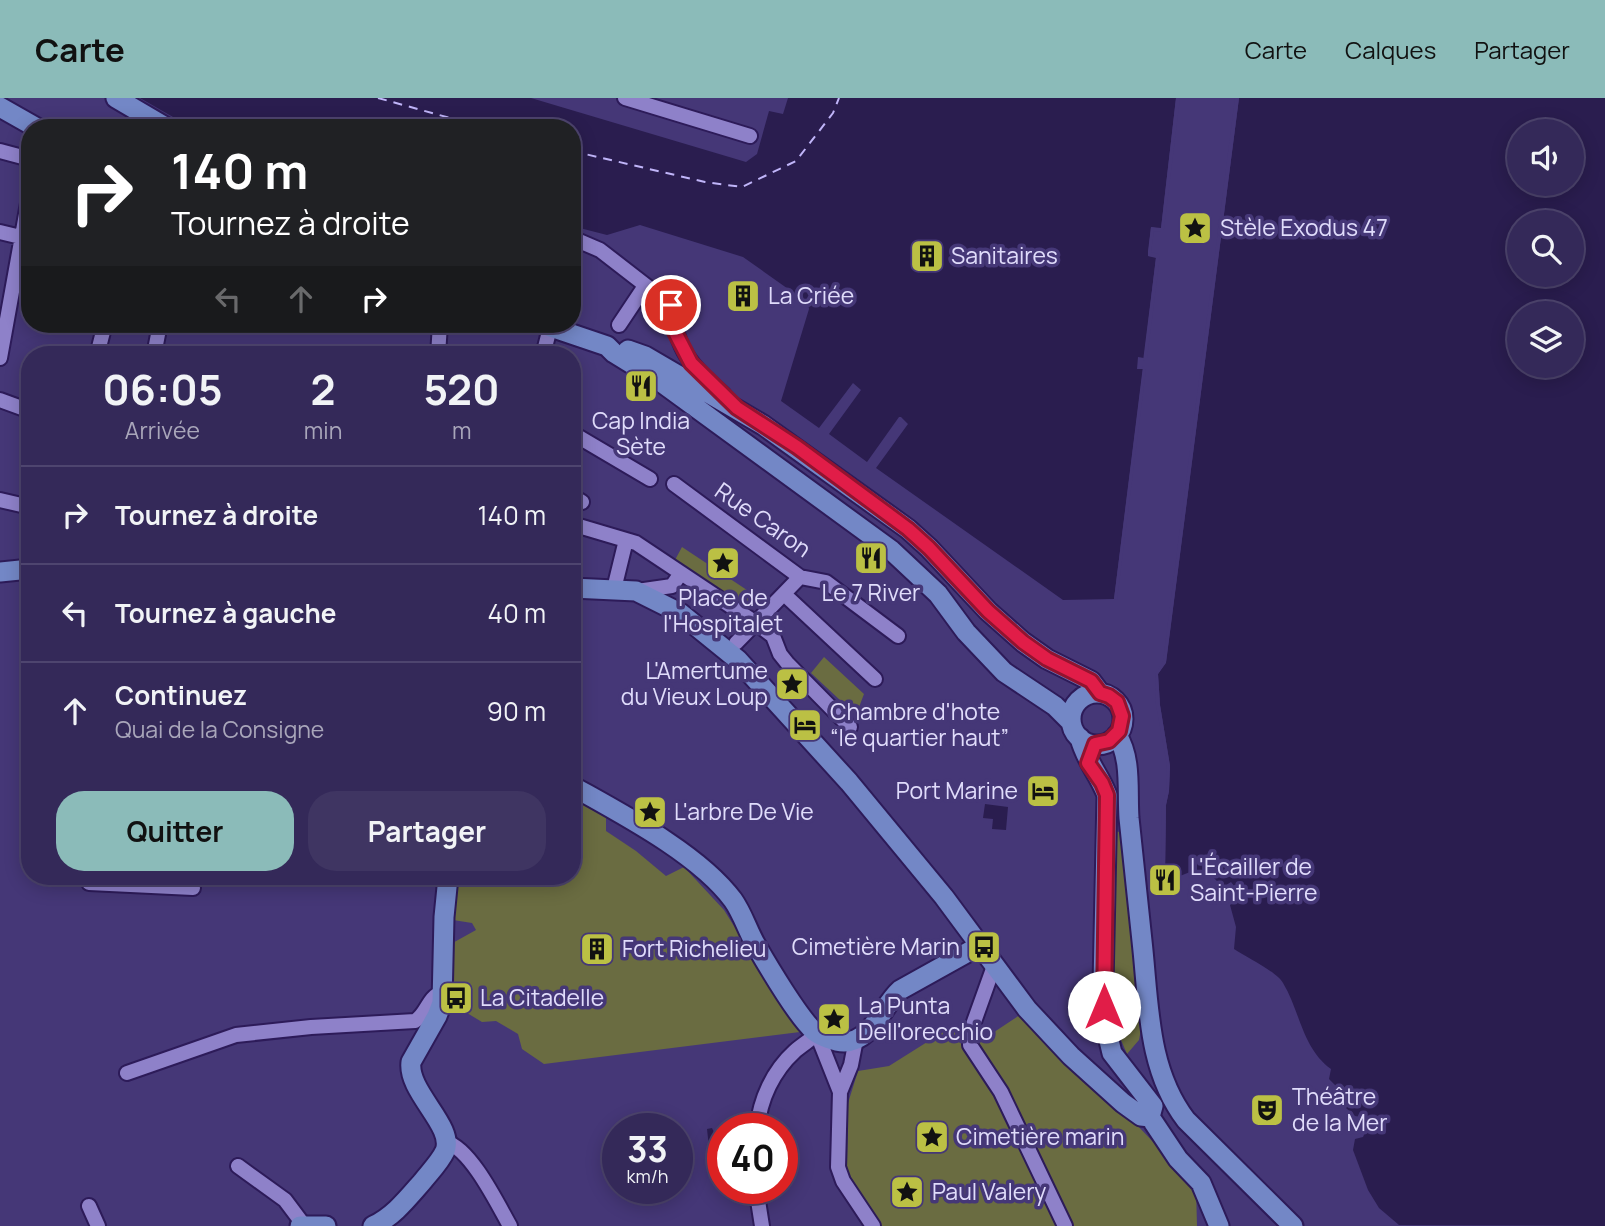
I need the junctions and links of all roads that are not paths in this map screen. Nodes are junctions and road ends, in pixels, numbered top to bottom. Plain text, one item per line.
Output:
1 (116, 98) edge
2 (625, 98) edge
3 (0, 107) edge
4 (21, 119) edge
5 (152, 119) edge
6 (750, 136) dead end
7 (0, 151) edge
8 (21, 157) edge
9 (0, 232) edge
10 (21, 237) edge
11 (581, 243) edge
12 (21, 257) edge
13 (645, 286) junction
14 (619, 325) dead end
15 (572, 333) edge
16 (0, 358) edge
17 (634, 358) junction
18 (0, 400) edge
19 (21, 408) edge
20 (737, 408) junction
21 (581, 438) edge
22 (650, 479) dead end
23 (674, 484) dead end
24 (0, 500) edge
25 (21, 505) edge
26 (581, 527) edge
27 (626, 540) junction
28 (21, 570) edge
29 (0, 572) edge
30 (681, 573) junction
31 (800, 577) junction
32 (581, 588) edge
33 (614, 589) junction
34 (636, 591) junction
35 (784, 594) junction
36 (756, 623) junction
37 (898, 636) dead end
38 (736, 643) dead end
39 (876, 679) dead end
40 (1100, 693) junction
41 (850, 727) dead end
42 (1117, 735) junction
43 (1082, 739) junction
44 (581, 791) edge
45 (1127, 794) junction
46 (131, 885) edge
47 (447, 885) edge
48 (193, 888) dead end
49 (979, 946) junction
50 (994, 966) junction
51 (441, 993) junction
52 (817, 1034) junction
53 (856, 1039) junction
54 (127, 1073) dead end
55 (840, 1092) junction
56 (759, 1113) edge
57 (1150, 1117) junction
58 (446, 1142) junction
59 (238, 1166) dead end
60 (759, 1204) edge
61 (89, 1206) dead end
62 (302, 1225) edge
63 (98, 1226) edge
64 (326, 1226) edge
65 (373, 1226) edge
66 (510, 1226) edge
67 (762, 1226) edge
68 (873, 1226) edge
69 (1065, 1226) edge
70 (1219, 1226) edge
71 (1293, 1226) edge

1 - 5 street
2 - 6 street
3 - 4 street
7 - 8 street
9 - 10 street
11 - 13 street
12 - 16 street
13 - 14 street
13 - 20 street
15 - 17 street
17 - 20 street
17 - 43 street
18 - 19 street
20 - 40 street
21 - 22 street
23 - 31 street, Rue Caron
24 - 25 street
26 - 27 street
27 - 30 street
27 - 33 street
28 - 29 street
30 - 34 street
30 - 36 street
31 - 35 street
31 - 37 street, Rue Caron
32 - 33 street
33 - 34 street
34 - 49 street
35 - 36 street
35 - 39 street
36 - 38 street
36 - 41 street
40 - 42 street
40 - 43 street
42 - 43 street
42 - 45 street
43 - 45 street
43 - 57 street
44 - 52 street
45 - 71 street
46 - 48 street
47 - 51 street
49 - 50 street
49 - 53 street
50 - 57 street
50 - 69 street
51 - 54 street
51 - 58 street
52 - 53 street
52 - 55 street
52 - 56 street
53 - 55 street
55 - 68 street
57 - 70 street
58 - 65 street
58 - 66 street
59 - 62 street
60 - 67 street
61 - 63 street
62 - 64 street

